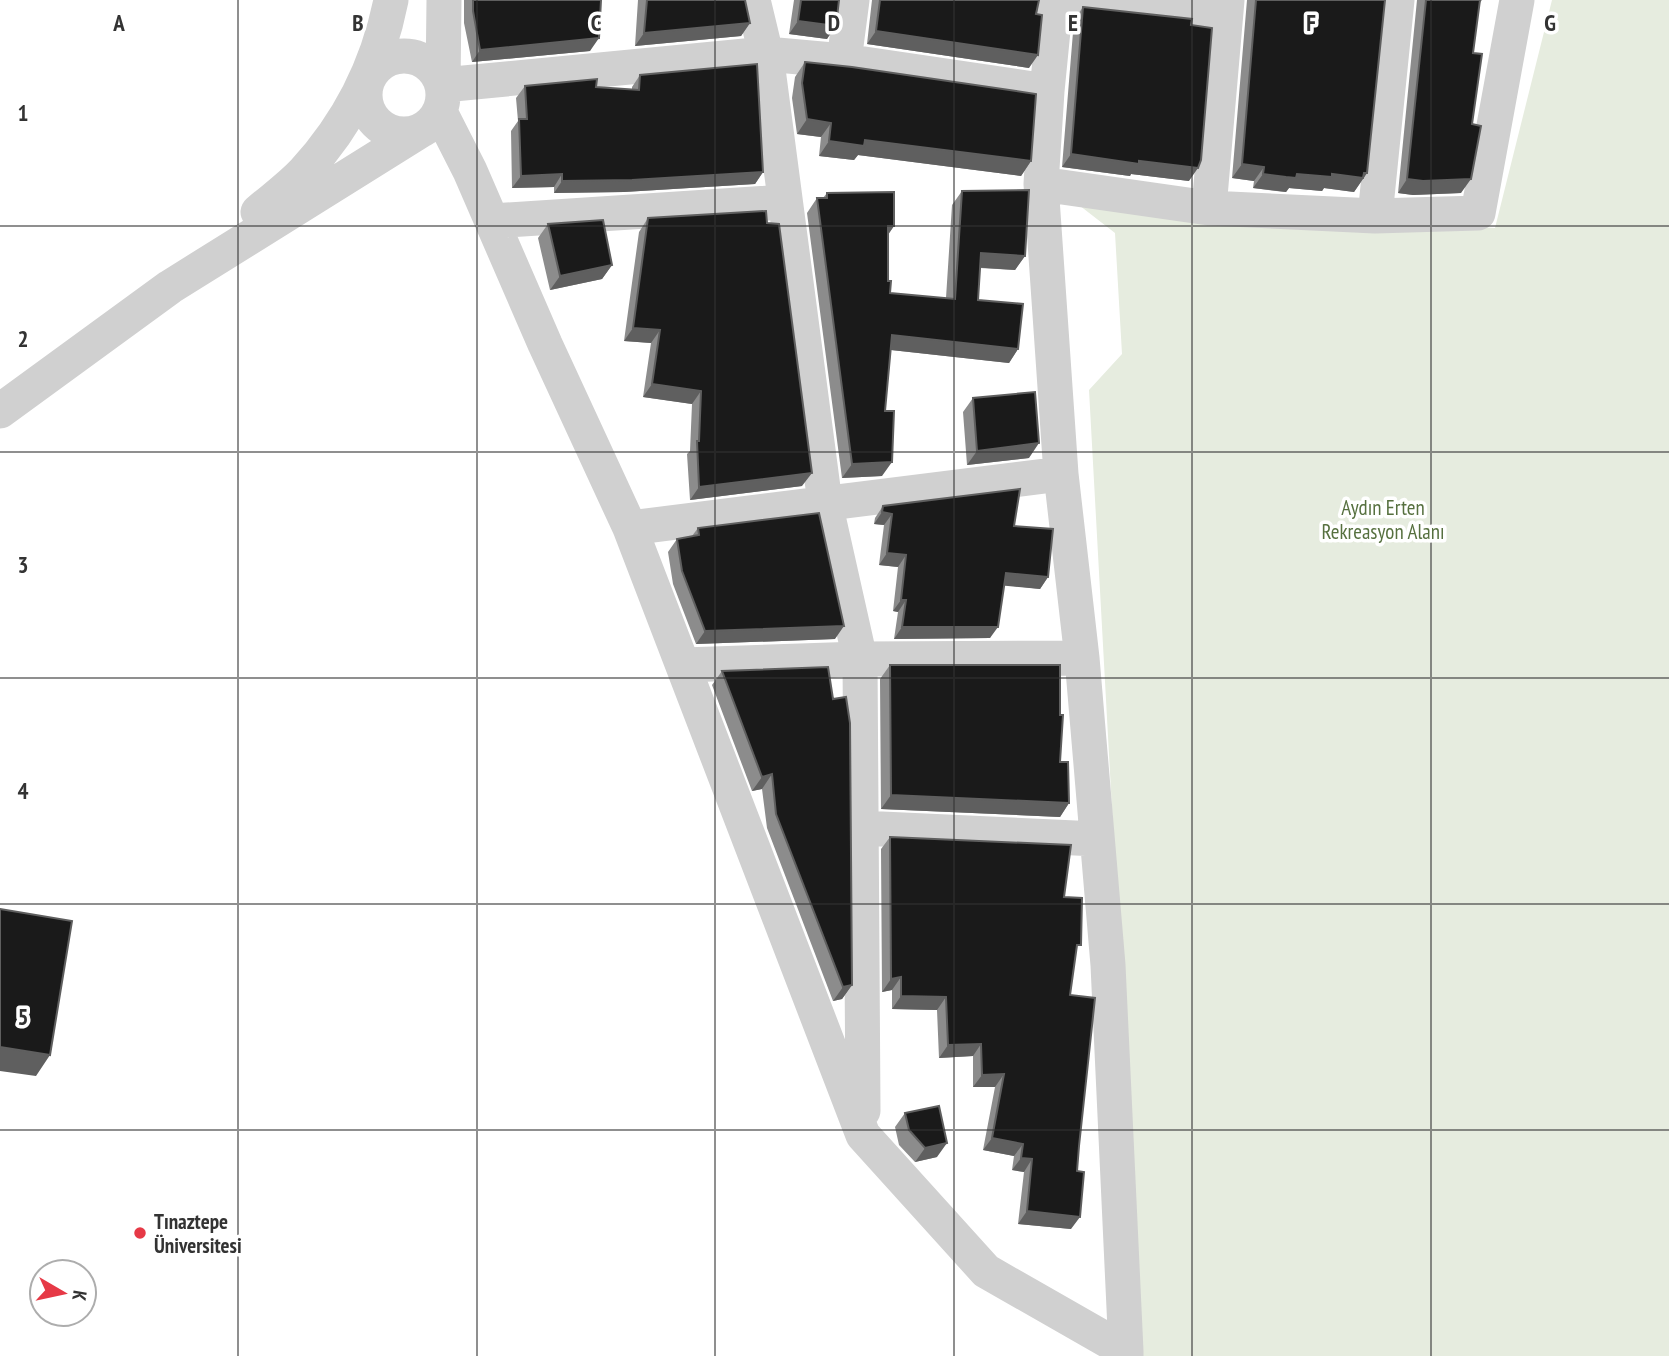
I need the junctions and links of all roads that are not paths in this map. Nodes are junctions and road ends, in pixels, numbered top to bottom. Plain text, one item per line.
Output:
1 (391, 0) edge
2 (444, 0) edge
3 (753, 0) edge
4 (852, 0) edge
5 (1056, 0) edge
6 (1076, 0) edge
7 (1397, 0) edge
8 (1517, 0) edge
9 (1226, 8) edge
10 (766, 54) junction
11 (845, 61) junction
12 (368, 79) junction
13 (1046, 91) junction
14 (434, 110) junction
15 (1041, 184) junction
16 (785, 202) junction
17 (1209, 208) junction
18 (1375, 216) junction
19 (492, 221) junction
20 (170, 286) junction
21 (0, 411) edge
22 (1061, 474) junction
23 (825, 503) junction
24 (629, 528) junction
25 (1082, 658) junction
26 (860, 659) junction
27 (682, 665) junction
28 (860, 828) junction
29 (1097, 839) junction
30 (863, 1135) junction
31 (1126, 1354) edge

1 - 12 street
2 - 14 street
3 - 10 street
4 - 11 street
5 - 13 street
6 - 9 street
7 - 18 street
8 - 18 street
9 - 17 street
10 - 11 street
10 - 14 street
10 - 16 street
11 - 13 street
12 - 14 street
12 - 14 street
12 - 20 street
13 - 15 street
14 - 19 street
14 - 20 street
15 - 17 street
15 - 22 street
16 - 19 street
16 - 23 street
17 - 18 street
19 - 24 street
20 - 21 street
22 - 23 street
22 - 25 street
23 - 24 street
23 - 26 street
24 - 27 street
25 - 26 street
25 - 29 street
26 - 27 street
26 - 28 street
27 - 30 street
28 - 29 street
28 - 30 street
29 - 31 street
30 - 31 street

